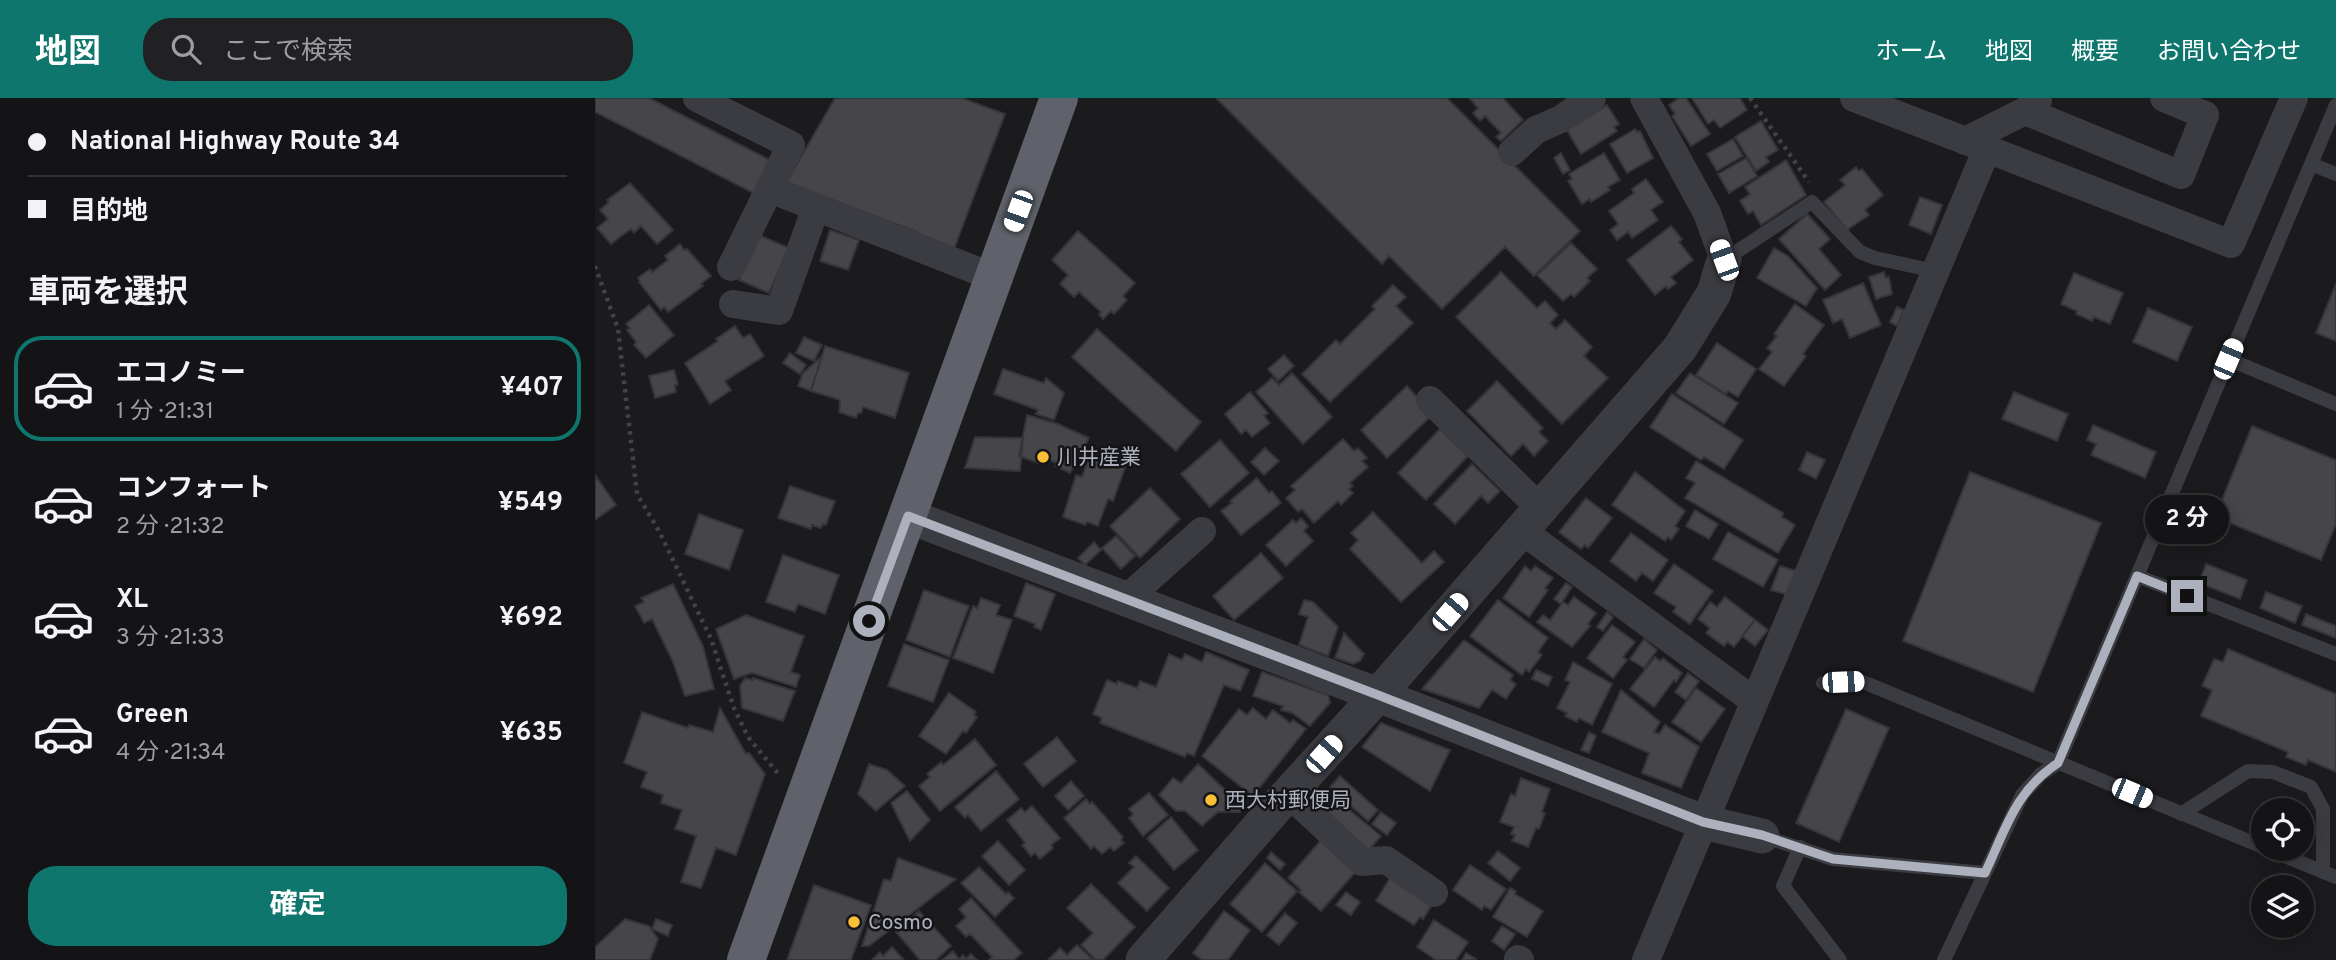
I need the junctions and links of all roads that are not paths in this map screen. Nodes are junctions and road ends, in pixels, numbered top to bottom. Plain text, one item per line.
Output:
1 (697, 98) edge
2 (1059, 98) edge
3 (1592, 98) edge
4 (1644, 98) edge
5 (1854, 98) edge
6 (2164, 98) edge
7 (2294, 98) edge
8 (2032, 104) edge
9 (2336, 105) edge
10 (1976, 145) junction
11 (1512, 152) dead end
12 (2311, 164) junction
13 (2336, 174) edge
14 (769, 189) junction
15 (816, 207) junction
16 (1724, 260) junction
17 (731, 267) dead end
18 (1935, 271) junction
19 (993, 277) junction
20 (733, 304) dead end
21 (2228, 359) junction
22 (1430, 400) dead end
23 (2336, 404) edge
24 (908, 516) junction
25 (1531, 519) junction
26 (1202, 531) dead end
27 (2137, 576) junction
28 (1126, 599) junction
29 (2336, 654) edge
30 (1823, 683) dead end
31 (1378, 695) junction
32 (1754, 701) junction
33 (2058, 763) junction
34 (1289, 793) junction
35 (2181, 814) junction
36 (1703, 822) junction
37 (1762, 835) joint
38 (2251, 842) edge
39 (1800, 847) junction
40 (2296, 861) edge
41 (1985, 873) junction
42 (2329, 875) edge
43 (1434, 893) dead end
44 (746, 960) edge
45 (1143, 960) edge
46 (1646, 960) edge
47 (1840, 960) edge
48 (1944, 960) edge

1 - 14 street
2 - 19 highway
3 - 11 street
4 - 16 street
5 - 10 street
6 - 8 street
7 - 10 street
8 - 10 street
9 - 12 lane
10 - 18 street
12 - 13 lane
12 - 21 lane
14 - 15 street
14 - 17 street
15 - 19 street
15 - 20 street
16 - 18 lane
16 - 25 street
18 - 32 street
19 - 24 highway
21 - 23 lane
21 - 27 lane
22 - 25 street
24 - 28 street
24 - 44 highway
25 - 31 street
25 - 32 street
26 - 28 street
27 - 29 lane
27 - 33 lane
28 - 31 street
30 - 33 lane
31 - 34 street
31 - 36 street
32 - 36 street
33 - 35 lane
33 - 41 lane
34 - 43 street
34 - 45 street
35 - 38 lane
35 - 42 lane
36 - 37 street
36 - 46 street
37 - 39 lane
39 - 41 lane
39 - 47 lane
40 - 42 lane
41 - 48 lane

